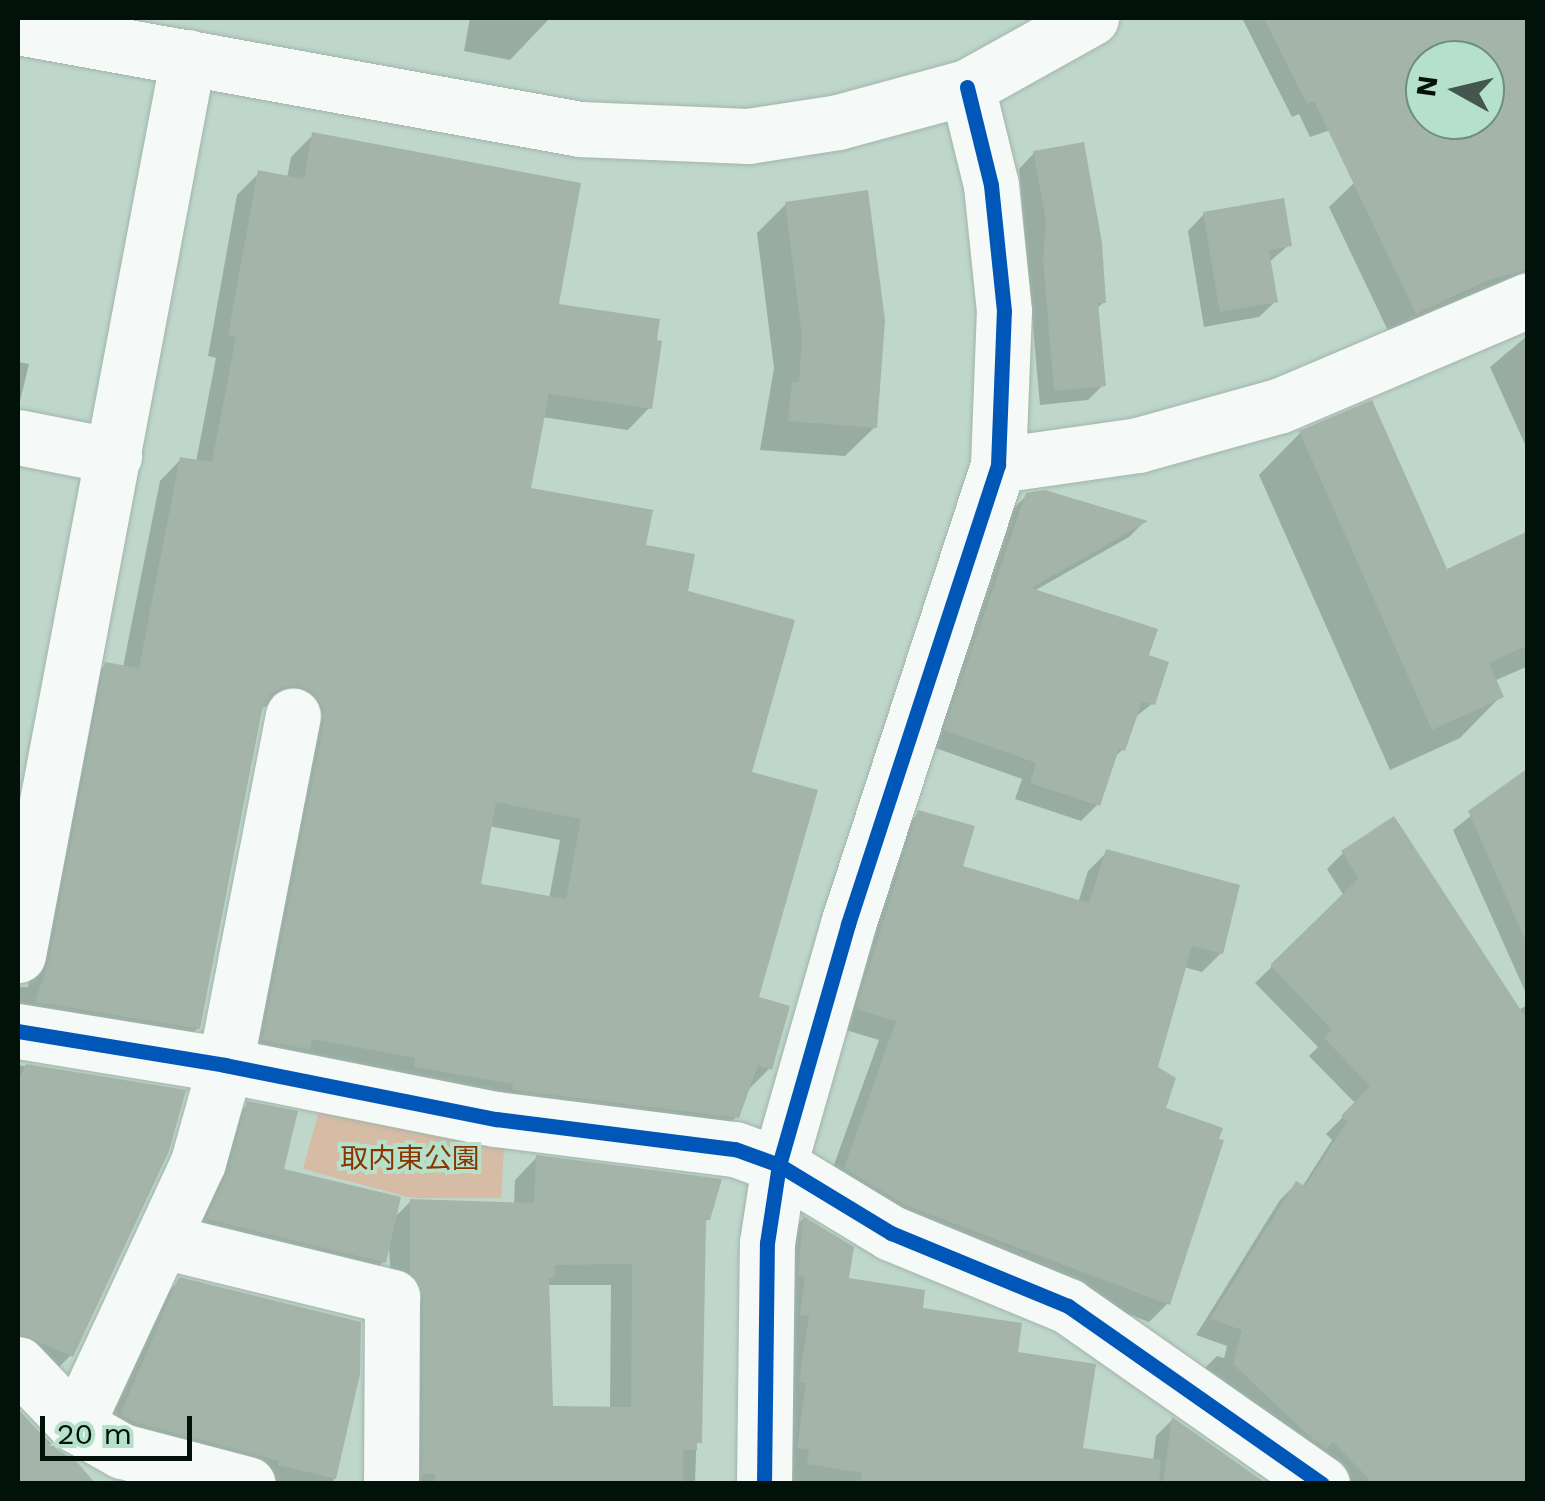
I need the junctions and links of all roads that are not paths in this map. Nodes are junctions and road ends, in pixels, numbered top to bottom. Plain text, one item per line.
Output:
1 (1091, 18) edge
2 (18, 27) edge
3 (188, 56) junction
4 (967, 88) junction
5 (1528, 300) edge
6 (18, 436) edge
7 (114, 456) junction
8 (998, 465) junction
9 (293, 716) dead end
10 (18, 955) edge
11 (18, 1031) edge
12 (225, 1065) junction
13 (779, 1165) junction
14 (163, 1241) junction
15 (18, 1364) edge
16 (76, 1425) junction
17 (248, 1484) edge
18 (390, 1484) edge
19 (764, 1484) edge
20 (1322, 1484) edge

1 - 4 street
2 - 3 street
3 - 4 street
3 - 7 street
4 - 8 street
5 - 8 street
6 - 7 street
7 - 10 street
8 - 13 street
9 - 12 street
11 - 12 street
12 - 13 street
12 - 14 street
13 - 19 street
13 - 20 street
14 - 16 street
14 - 18 street
15 - 16 street
16 - 17 street

